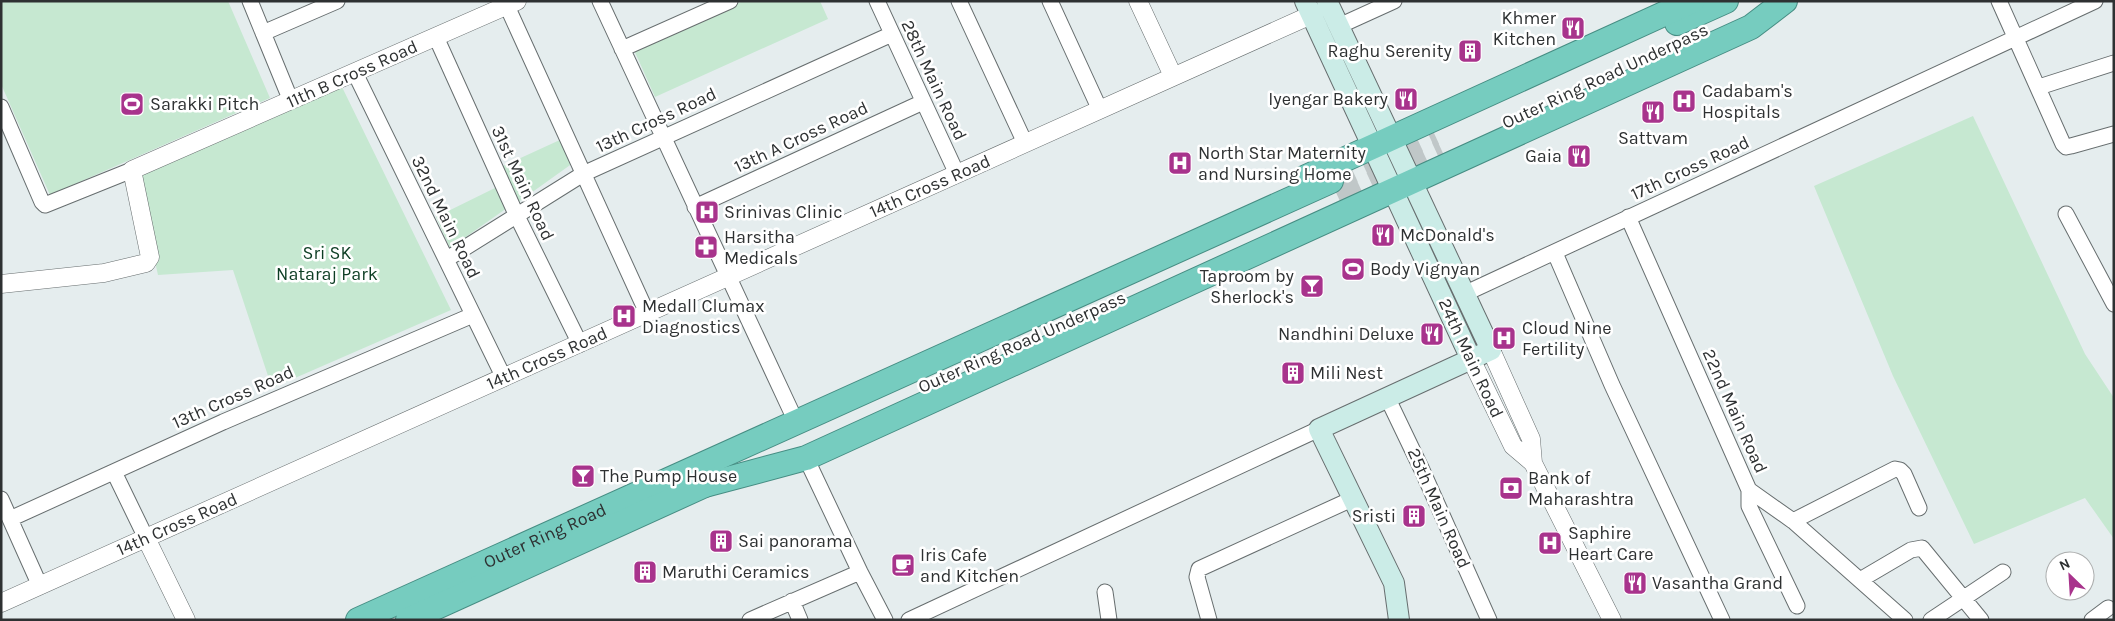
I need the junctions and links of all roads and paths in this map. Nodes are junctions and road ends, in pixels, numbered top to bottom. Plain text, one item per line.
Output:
1 (250, 1) edge
2 (337, 1) edge
3 (600, 1) edge
4 (730, 1) edge
5 (877, 1) edge
6 (959, 1) edge
7 (1050, 1) edge
8 (1138, 1) edge
9 (1327, 1) edge
10 (1394, 1) edge
11 (1692, 1) edge
12 (1726, 1) edge
13 (1768, 1) edge
14 (1786, 1) edge
15 (2000, 1) edge
16 (2095, 1) edge
17 (512, 4) edge
18 (1308, 8) edge
19 (1339, 26) junction
20 (263, 33) junction
21 (892, 34) junction
22 (436, 37) junction
23 (2017, 37) junction
24 (622, 50) junction
25 (2114, 63) edge
26 (355, 73) junction
27 (1173, 76) junction
28 (2039, 87) junction
29 (291, 101) junction
30 (923, 102) junction
31 (1, 107) edge
32 (1100, 110) junction
33 (2114, 134) edge
34 (663, 137) junction
35 (1382, 142) junction
36 (1025, 144) junction
37 (132, 170) junction
38 (584, 174) junction
39 (957, 174) junction
40 (1402, 186) junction
41 (695, 206) junction
42 (516, 214) junction
43 (2066, 214) dead end
44 (1628, 217) junction
45 (1555, 253) junction
46 (447, 259) junction
47 (728, 277) junction
48 (1, 284) edge
49 (1464, 294) junction
50 (2114, 304) edge
51 (647, 313) junction
52 (473, 315) junction
53 (580, 344) junction
54 (1491, 350) junction
55 (1470, 359) junction
56 (504, 378) junction
57 (1387, 397) junction
58 (790, 411) junction
59 (1319, 429) junction
60 (731, 452) junction
61 (806, 458) junction
62 (1532, 462) junction
63 (114, 472) junction
64 (705, 485) junction
65 (1749, 490) junction
66 (1, 499) edge
67 (1352, 499) junction
68 (1920, 508) dead end
69 (10, 519) junction
70 (1793, 521) junction
71 (146, 538) junction
72 (860, 572) junction
73 (2002, 572) dead end
74 (1860, 580) junction
75 (40, 586) junction
76 (1106, 592) dead end
77 (1963, 598) junction
78 (792, 602) junction
79 (1, 603) edge
80 (1797, 606) dead end
81 (2108, 608) dead end
82 (186, 620) edge
83 (358, 620) edge
84 (408, 620) edge
85 (750, 620) edge
86 (800, 620) edge
87 (886, 620) edge
88 (909, 620) edge
89 (1109, 620) edge
90 (1209, 620) edge
91 (1399, 620) edge
92 (1489, 620) edge
93 (1612, 620) edge
94 (1722, 620) edge
95 (1905, 620) edge
96 (1931, 620) edge
97 (1981, 620) edge
98 (2092, 620) edge

1 - 20 street
2 - 20 street
3 - 24 street
4 - 24 street
5 - 21 street, 28th Main Road
6 - 36 street
7 - 32 street
8 - 27 street
9 - 19 main road, 24th Main Road
10 - 19 street
11 - 35 highway
12 - 13 highway, Outer Ring Road Underpass
14 - 40 highway
15 - 23 street
16 - 23 street, 17th Cross Road
17 - 22 street, 11th B Cross Road
17 - 38 street
18 - 27 street, 14th Cross Road
18 - 35 main road, 24th Main Road
19 - 35 main road, 24th Main Road
20 - 29 street
21 - 30 street, 28th Main Road
21 - 34 street, 13th Cross Road
22 - 26 street, 11th B Cross Road
22 - 42 street, 31st Main Road
23 - 28 street
23 - 44 street, 17th Cross Road
24 - 34 street
25 - 28 street
26 - 29 street, 11th B Cross Road
26 - 46 street, 32nd Main Road
27 - 32 street, 14th Cross Road
28 - 33 street
29 - 37 street, 11th B Cross Road
30 - 39 street, 28th Main Road
30 - 41 street, 13th A Cross Road
31 - 37 street
32 - 36 street, 14th Cross Road
34 - 38 street, 13th Cross Road
34 - 41 street
35 - 40 main road, 24th Main Road
35 - 58 highway
36 - 39 street, 14th Cross Road
37 - 48 street
38 - 42 street, 13th Cross Road
38 - 51 street
39 - 47 street, 14th Cross Road
40 - 49 main road, 24th Main Road
40 - 55 main road, 24th Main Road
40 - 61 highway
41 - 47 street
42 - 46 street, 13th Cross Road
42 - 53 street, 31st Main Road
43 - 50 street
44 - 45 street, 17th Cross Road
44 - 65 street, 22nd Main Road
45 - 49 street, 17th Cross Road
45 - 94 street
46 - 52 street, 32nd Main Road
47 - 51 street, 14th Cross Road
47 - 58 street
49 - 54 main road, 24th Main Road
51 - 53 street, 14th Cross Road
52 - 56 street, 32nd Main Road
52 - 63 street, 13th Cross Road
53 - 56 street, 14th Cross Road
54 - 55 main road
54 - 62 street, 24th Main Road
55 - 57 main road
55 - 62 street, 24th Main Road
56 - 71 street, 14th Cross Road
57 - 59 main road
57 - 92 street, 25th Main Road
58 - 60 highway
59 - 67 main road
59 - 88 street
60 - 64 highway, Outer Ring Road Underpass
60 - 83 highway, Outer Ring Road
61 - 64 highway
61 - 72 street
62 - 93 street, 24th Main Road
63 - 69 street, 13th Cross Road
63 - 71 street
64 - 84 highway, Outer Ring Road
65 - 70 street, 22nd Main Road
65 - 80 street
66 - 69 street
67 - 90 street
67 - 91 main road
68 - 70 street
69 - 75 street
70 - 74 street, 22nd Main Road
71 - 75 street, 14th Cross Road
71 - 82 street
72 - 78 street
72 - 87 street
73 - 77 street
74 - 77 street
74 - 95 street, 22nd Main Road
75 - 79 street, 14th Cross Road
76 - 89 street
77 - 96 street
77 - 97 street
78 - 85 street
78 - 86 street
81 - 98 street

